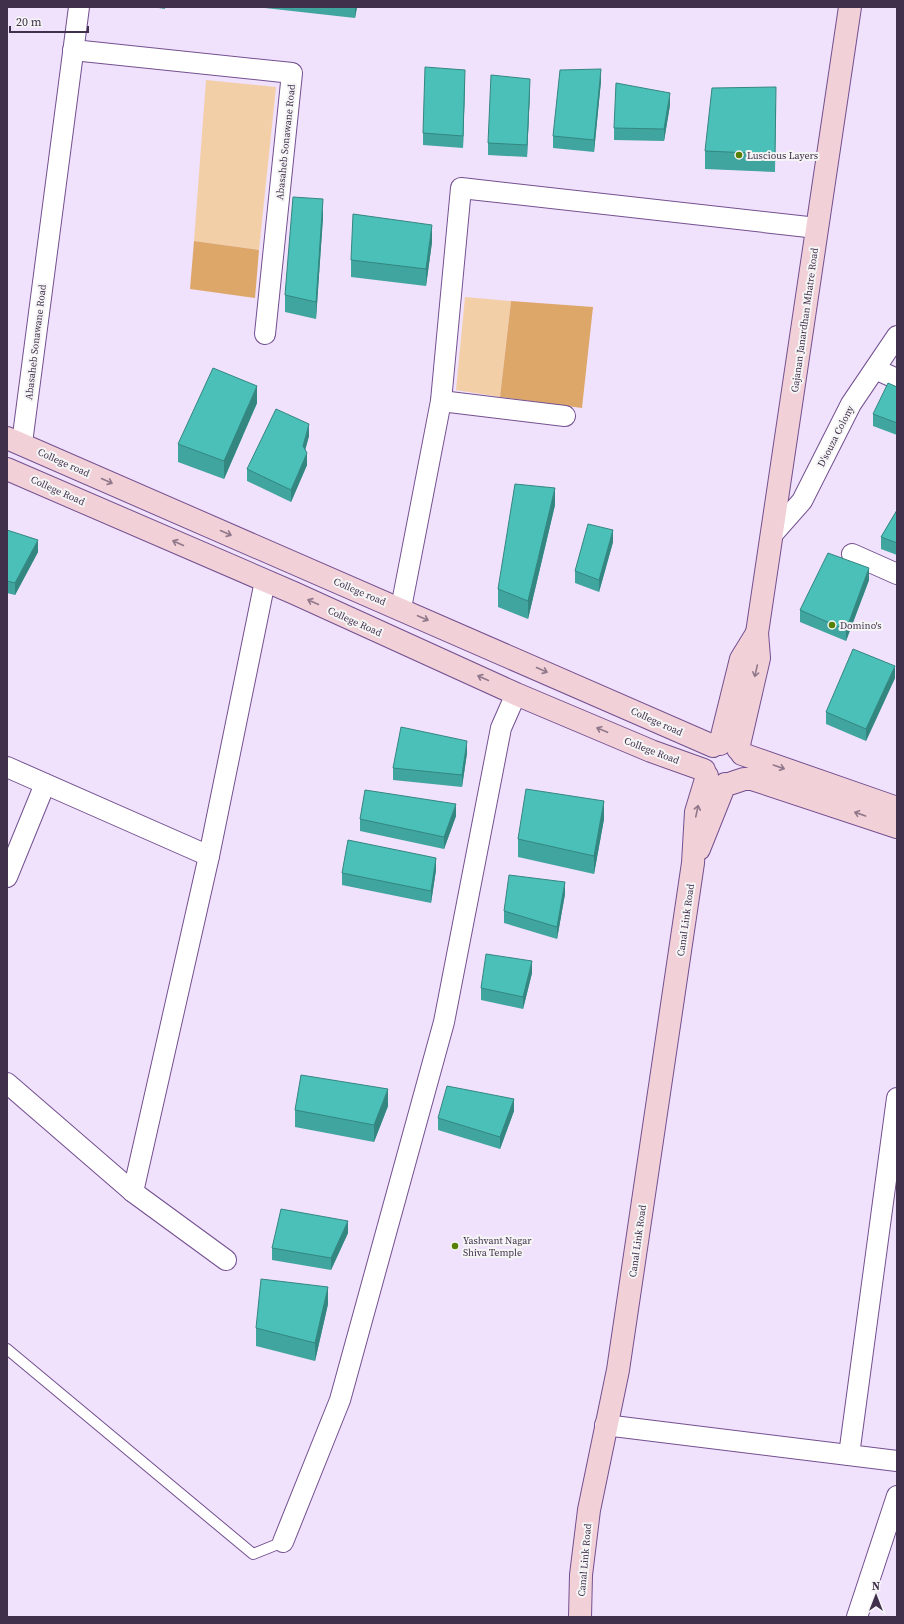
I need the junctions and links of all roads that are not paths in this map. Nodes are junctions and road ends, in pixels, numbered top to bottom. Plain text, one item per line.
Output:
1 (78, 7) edge
2 (850, 7) edge
3 (73, 50) junction
4 (817, 228) junction
5 (266, 334) dead end
6 (897, 336) edge
7 (875, 369) junction
8 (897, 379) edge
9 (441, 401) junction
10 (565, 416) dead end
11 (15, 441) edge
12 (7, 469) edge
13 (772, 535) junction
14 (852, 554) dead end
15 (897, 574) edge
16 (266, 581) junction
17 (401, 608) junction
18 (516, 694) junction
19 (728, 748) junction
20 (7, 767) edge
21 (717, 778) junction
22 (45, 784) junction
23 (897, 808) edge
24 (897, 827) edge
25 (209, 856) junction
26 (7, 877) edge
27 (7, 1083) edge
28 (897, 1098) edge
29 (133, 1192) junction
30 (226, 1260) dead end
31 (7, 1349) edge
32 (606, 1425) junction
33 (849, 1455) junction
34 (897, 1461) edge
35 (897, 1496) edge
36 (283, 1542) joint
37 (580, 1617) edge
38 (856, 1617) edge

1 - 3 street, Abasaheb Sonawane Road
2 - 4 main road, Gajanan Janardhan Mhatre Road
3 - 5 street, Abasaheb Sonawane Road
3 - 11 street, Abasaheb Sonawane Road
4 - 9 street
4 - 13 main road, Gajanan Janardhan Mhatre Road
6 - 7 street, D'souza Colony
7 - 8 street
7 - 13 street, D'souza Colony
9 - 10 street
9 - 17 street
11 -> 17 main road, College road
16 -> 12 main road, College Road
13 - 19 main road, Gajanan Janardhan Mhatre Road
14 - 15 street
18 -> 16 main road, College Road
16 - 25 street
17 -> 19 main road, College road
21 -> 18 main road, College Road
18 - 36 street
19 - 21 main road
19 - 21 main road
19 -> 23 main road, College road
20 - 22 street
24 -> 21 main road
21 - 32 main road, Canal Link Road
22 - 25 street
22 - 26 street
25 - 29 street
27 - 29 street
28 - 33 street
29 - 30 street
31 - 36 lane
32 - 33 street
32 - 37 main road, Canal Link Road
33 - 34 street
35 - 38 street

